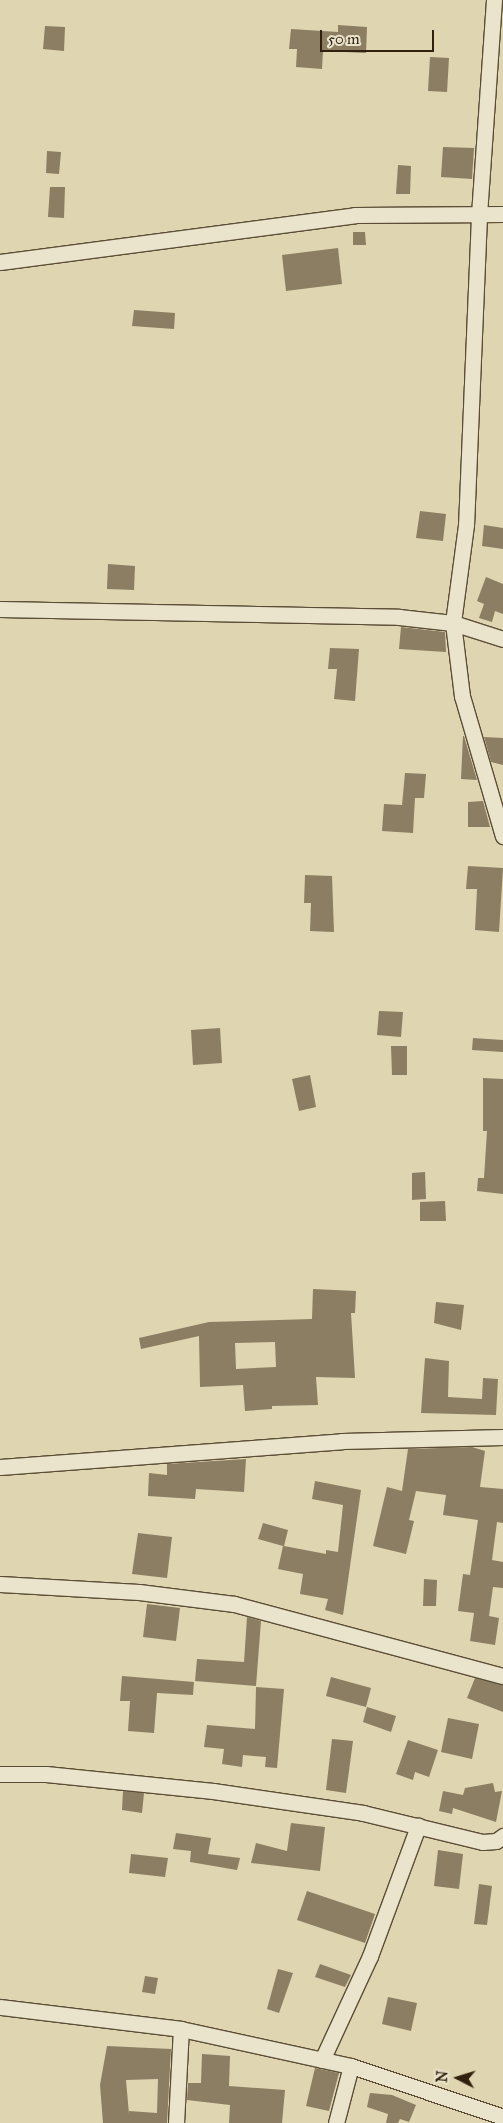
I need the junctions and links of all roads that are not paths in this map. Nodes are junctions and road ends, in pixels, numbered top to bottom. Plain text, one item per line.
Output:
1 (494, 0) edge
2 (503, 214) edge
3 (479, 216) junction
4 (0, 262) edge
5 (0, 609) edge
6 (453, 623) junction
7 (503, 639) edge
8 (503, 836) edge
9 (503, 1437) edge
10 (0, 1467) edge
11 (0, 1584) edge
12 (503, 1676) edge
13 (0, 1774) edge
14 (418, 1826) junction
15 (503, 1836) edge
16 (0, 2007) edge
17 (181, 2029) junction
18 (322, 2060) junction
19 (351, 2066) junction
20 (503, 2117) edge
21 (176, 2123) edge
22 (336, 2123) edge

1 - 3 street
2 - 3 street
3 - 4 street
3 - 6 street
5 - 6 street
6 - 7 street
6 - 8 street
9 - 10 street
11 - 12 street
13 - 14 street
14 - 15 street
14 - 18 street
16 - 17 street
17 - 18 street
17 - 21 street
18 - 19 street
19 - 20 street
19 - 22 street

